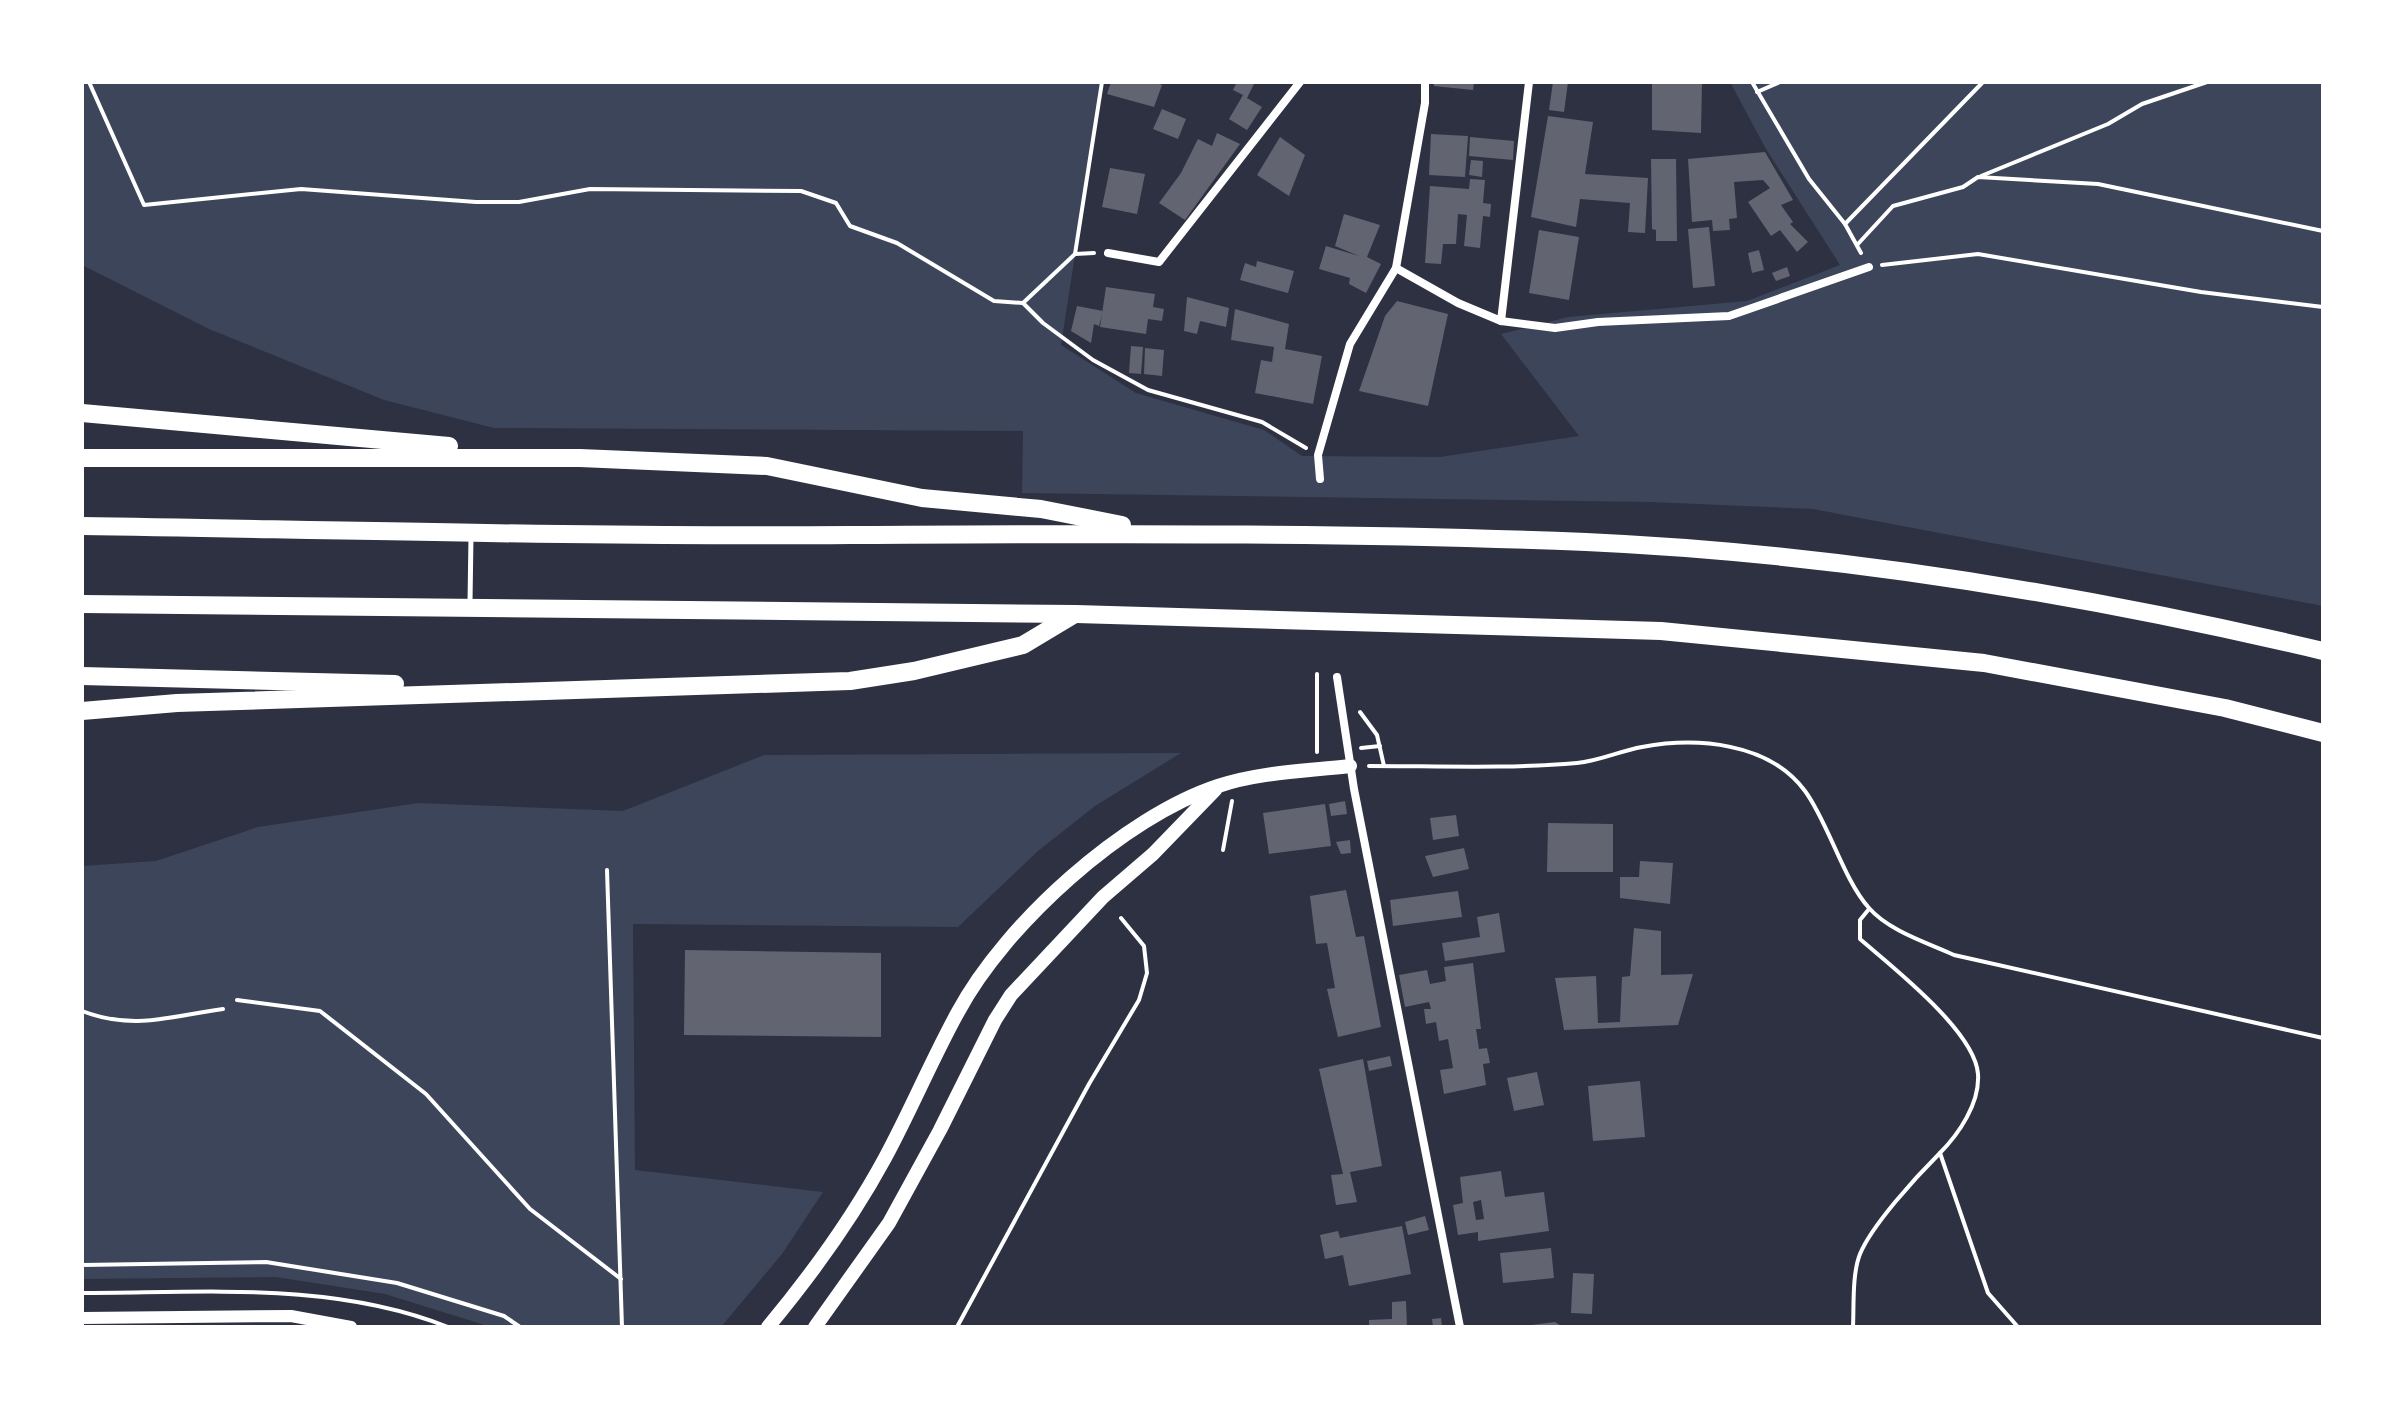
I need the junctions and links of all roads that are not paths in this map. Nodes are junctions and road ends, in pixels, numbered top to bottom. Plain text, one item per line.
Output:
1 (1300, 82) edge
2 (1425, 82) edge
3 (1529, 82) edge
4 (1108, 253) road end
5 (1869, 267) road end
6 (1396, 268) junction
7 (1501, 321) junction
8 (82, 413) edge
9 (82, 458) edge
10 (580, 458) junction
11 (1320, 479) dead end
12 (82, 526) edge
13 (471, 532) junction
14 (1162, 532) junction
15 (82, 604) edge
16 (470, 607) junction
17 (1076, 614) junction
18 (2323, 651) edge
19 (82, 676) edge
20 (1337, 677) dead end
21 (637, 687) junction
22 (82, 711) edge
23 (2323, 733) edge
24 (1350, 766) junction
25 (1221, 785) junction
26 (82, 1318) edge
27 (351, 1327) edge
28 (768, 1327) edge
29 (815, 1327) edge
30 (1460, 1327) edge

1 - 4 street
2 - 6 street
3 - 7 street
5 - 7 street
6 - 7 street
6 - 11 street
8 - 10 highway
9 - 10 highway
10 - 14 highway
12 - 13 highway
13 - 14 highway
13 - 16 lane
14 - 18 highway
15 - 16 highway
16 - 17 highway
17 - 21 highway
17 - 23 highway
19 - 21 highway
20 - 24 street
21 - 22 highway
24 - 25 main road
24 - 30 street
25 - 28 main road
25 - 29 main road
26 - 27 street

